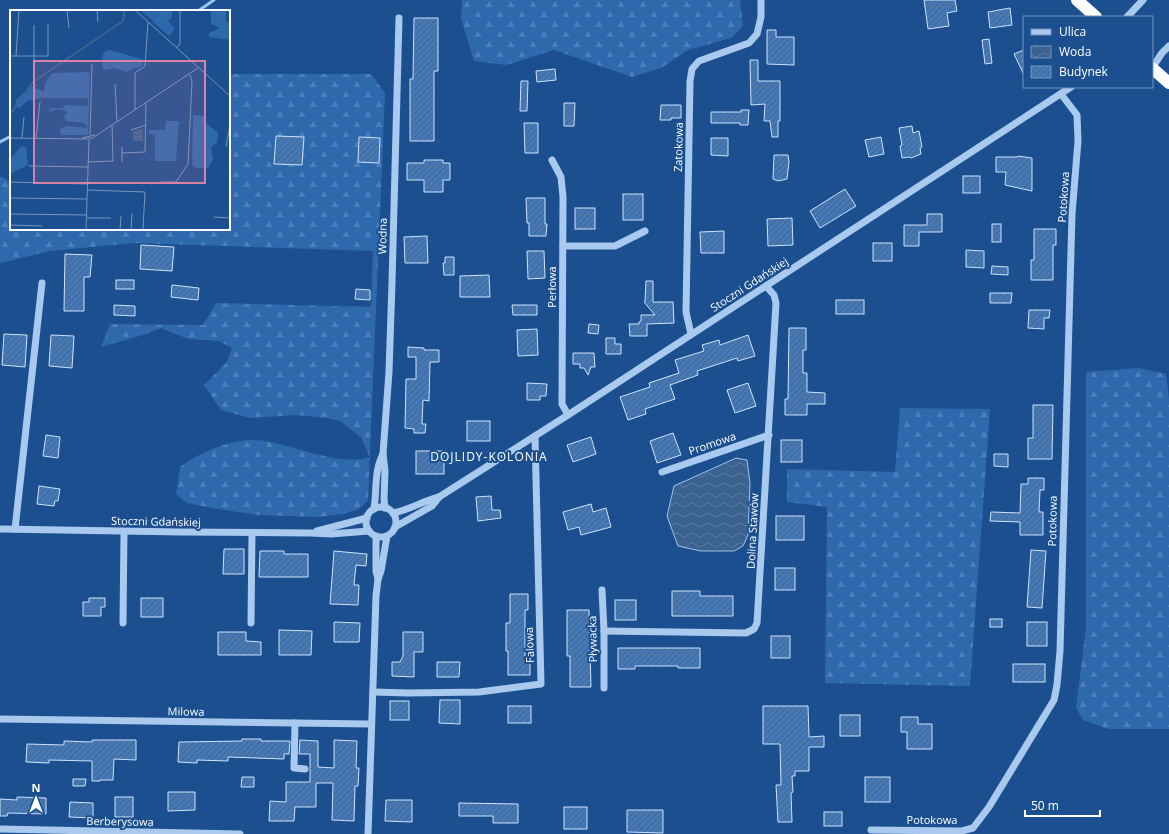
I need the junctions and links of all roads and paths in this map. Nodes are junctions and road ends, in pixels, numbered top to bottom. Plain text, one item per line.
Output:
1 (761, 0) edge
2 (1077, 0) edge
3 (1143, 0) edge
4 (1095, 16) edge
5 (1128, 16) edge
6 (398, 18) dead end
7 (1169, 46) edge
8 (1153, 67) edge
9 (1153, 69) edge
10 (1169, 83) edge
11 (1070, 88) edge
12 (1061, 94) junction
13 (552, 160) dead end
14 (645, 231) dead end
15 (563, 246) junction
16 (42, 283) dead end
17 (766, 286) junction
18 (691, 334) junction
19 (568, 415) junction
20 (769, 435) junction
21 (534, 436) junction
22 (383, 454) junction
23 (662, 472) dead end
24 (439, 497) junction
25 (385, 508) junction
26 (374, 509) junction
27 (393, 513) junction
28 (367, 518) junction
29 (395, 527) junction
30 (0, 529) edge
31 (15, 529) junction
32 (124, 532) junction
33 (311, 532) junction
34 (252, 533) junction
35 (372, 533) junction
36 (387, 536) junction
37 (378, 579) junction
38 (602, 590) dead end
39 (251, 622) dead end
40 (123, 623) dead end
41 (604, 631) junction
42 (604, 688) dead end
43 (372, 692) junction
44 (0, 719) edge
45 (295, 723) junction
46 (371, 724) junction
47 (305, 769) dead end
48 (0, 829) edge
49 (871, 830) dead end
50 (240, 834) edge
51 (368, 834) edge

1 - 18 street, Zatokowa
2 - 4 highway
3 - 5 street
6 - 22 street, Wodna
7 - 8 street
9 - 10 highway
11 - 12 street, Stoczni Gdańskiej
12 - 17 street, Stoczni Gdańskiej
12 - 49 street, Potokowa
13 - 15 street, Perłowa
14 - 15 street
15 - 19 street, Perłowa
16 - 31 street
17 - 18 street, Stoczni Gdańskiej
17 - 20 street, Dolina Stawów
18 - 19 street, Stoczni Gdańskiej
19 - 21 street, Stoczni Gdańskiej
20 - 23 street, Promowa
20 - 41 street, Dolina Stawów
21 - 24 street, Stoczni Gdańskiej
21 - 43 street, Falowa
22 - 25 street, Wodna
22 - 26 street, Wodna
24 - 27 street, Stoczni Gdańskiej
24 - 29 street, Stoczni Gdańskiej
25 - 26 street
25 - 27 street
26 - 28 street
27 - 29 street
28 - 33 street, Stoczni Gdańskiej
28 - 35 street
29 - 36 street
30 - 31 street, Stoczni Gdańskiej
31 - 32 street, Stoczni Gdańskiej
32 - 34 street, Stoczni Gdańskiej
32 - 40 street
33 - 34 street, Stoczni Gdańskiej
33 - 35 street, Stoczni Gdańskiej
34 - 39 street
35 - 36 street
35 - 37 street
36 - 37 street
37 - 43 street
38 - 41 street, Pływacka
41 - 42 street, Pływacka
43 - 46 street
44 - 45 street, Milowa
45 - 46 street, Milowa
45 - 47 street
46 - 51 street
48 - 50 street, Berberysowa

